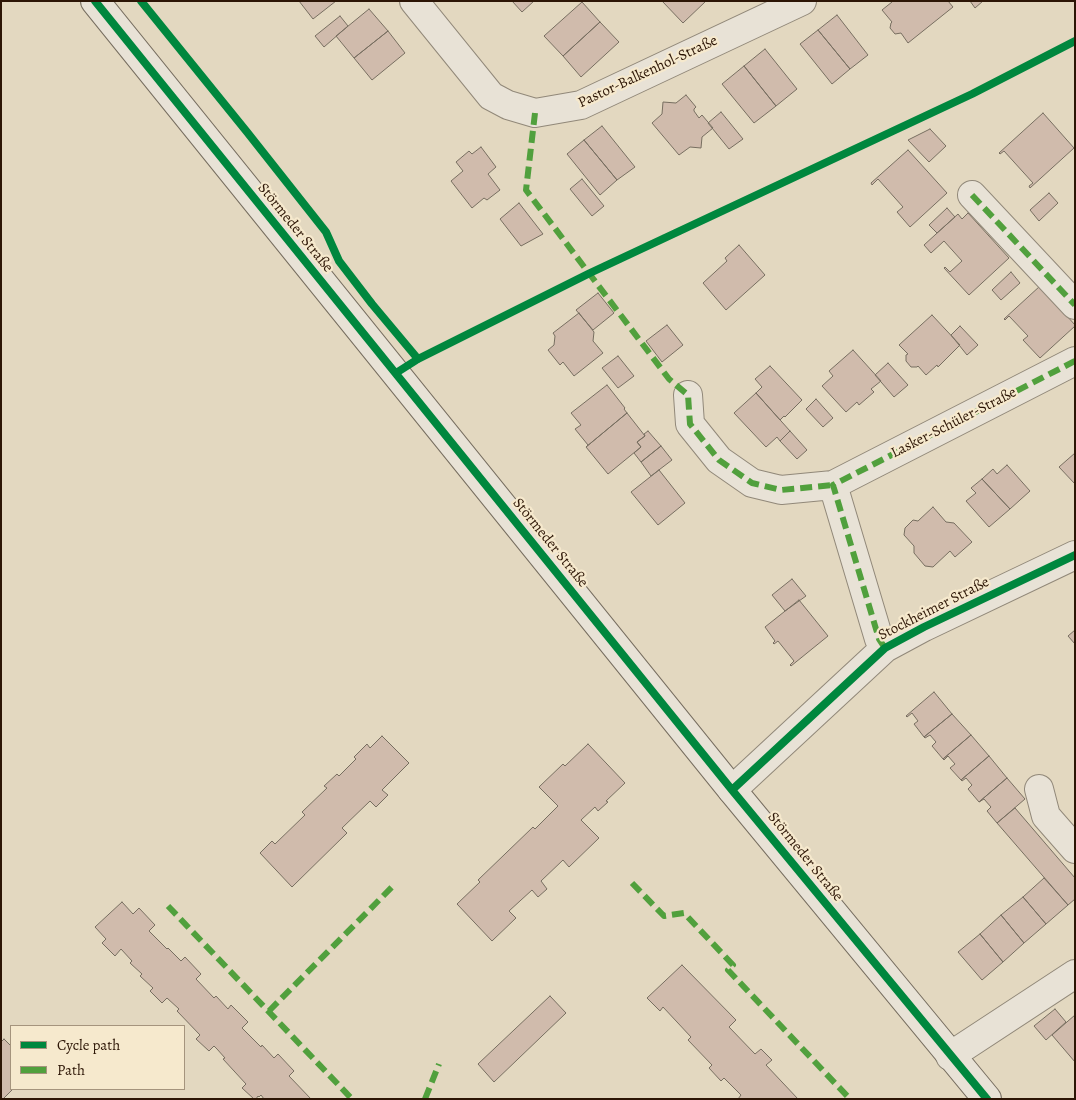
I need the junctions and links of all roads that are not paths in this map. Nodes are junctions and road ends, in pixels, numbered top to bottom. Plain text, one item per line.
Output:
1 (94, 1) edge
2 (414, 1) edge
3 (802, 1) edge
4 (759, 10) edge
5 (972, 195) dead end
6 (1075, 305) edge
7 (1075, 361) edge
8 (688, 395) dead end
9 (833, 485) junction
10 (1075, 555) edge
11 (885, 648) junction
12 (1039, 789) dead end
13 (732, 790) junction
14 (1075, 849) edge
15 (1075, 974) edge
16 (950, 1056) junction
17 (987, 1099) edge

1 - 13 street, Störmeder Straße
2 - 4 street, Pastor-Balkenhol-Straße
3 - 4 street, Pastor-Balkenhol-Straße
5 - 6 street
7 - 9 street, Lasker-Schüler-Straße
8 - 9 street, Lasker-Schüler-Straße
9 - 11 street
10 - 11 street, Stockheimer Straße
11 - 13 street, Stockheimer Straße
12 - 14 street
13 - 16 street, Störmeder Straße
15 - 16 street
16 - 17 street, Störmeder Straße

